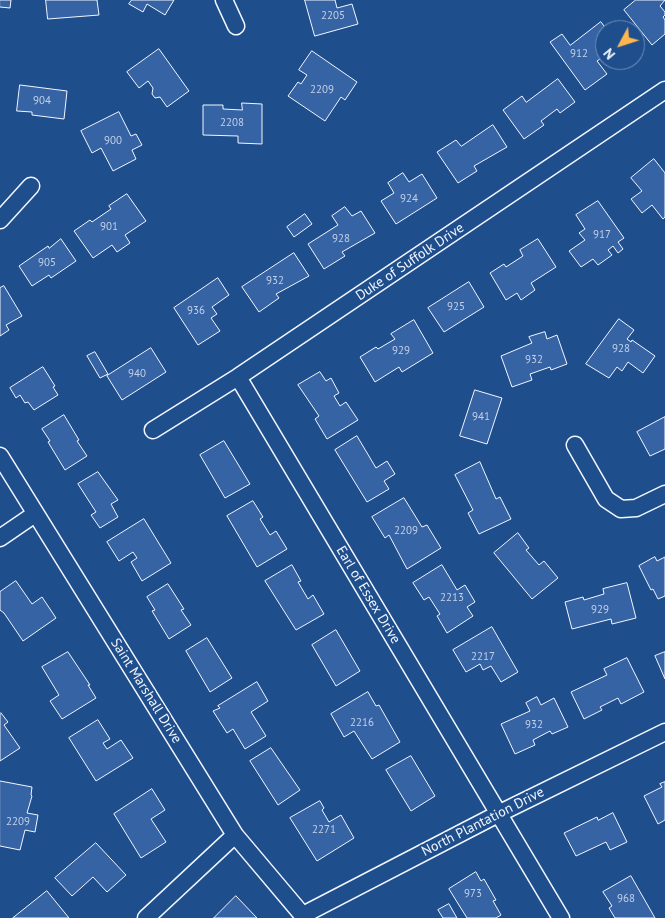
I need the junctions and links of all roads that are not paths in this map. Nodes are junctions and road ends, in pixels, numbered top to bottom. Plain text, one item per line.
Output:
1 (224, 0) edge
2 (236, 26) dead end
3 (665, 90) edge
4 (31, 186) dead end
5 (0, 220) edge
6 (238, 377) junction
7 (153, 430) dead end
8 (575, 445) dead end
9 (0, 456) edge
10 (665, 494) edge
11 (36, 514) junction
12 (0, 538) edge
13 (665, 732) edge
14 (498, 814) junction
15 (235, 835) junction
16 (304, 916) edge
17 (146, 918) edge
18 (561, 918) edge

1 - 2 street
3 - 6 street, Duke of Suffolk Drive
4 - 5 street
6 - 7 street, Duke of Suffolk Drive
6 - 14 street, Earl of Essex Drive
8 - 10 street
9 - 11 street, Saint Marshall Drive
11 - 12 street
11 - 15 street, Saint Marshall Drive
13 - 14 street, North Plantation Drive
14 - 16 street, North Plantation Drive
14 - 18 street, Earl of Essex Drive
15 - 16 street, Saint Marshall Drive
15 - 17 street

